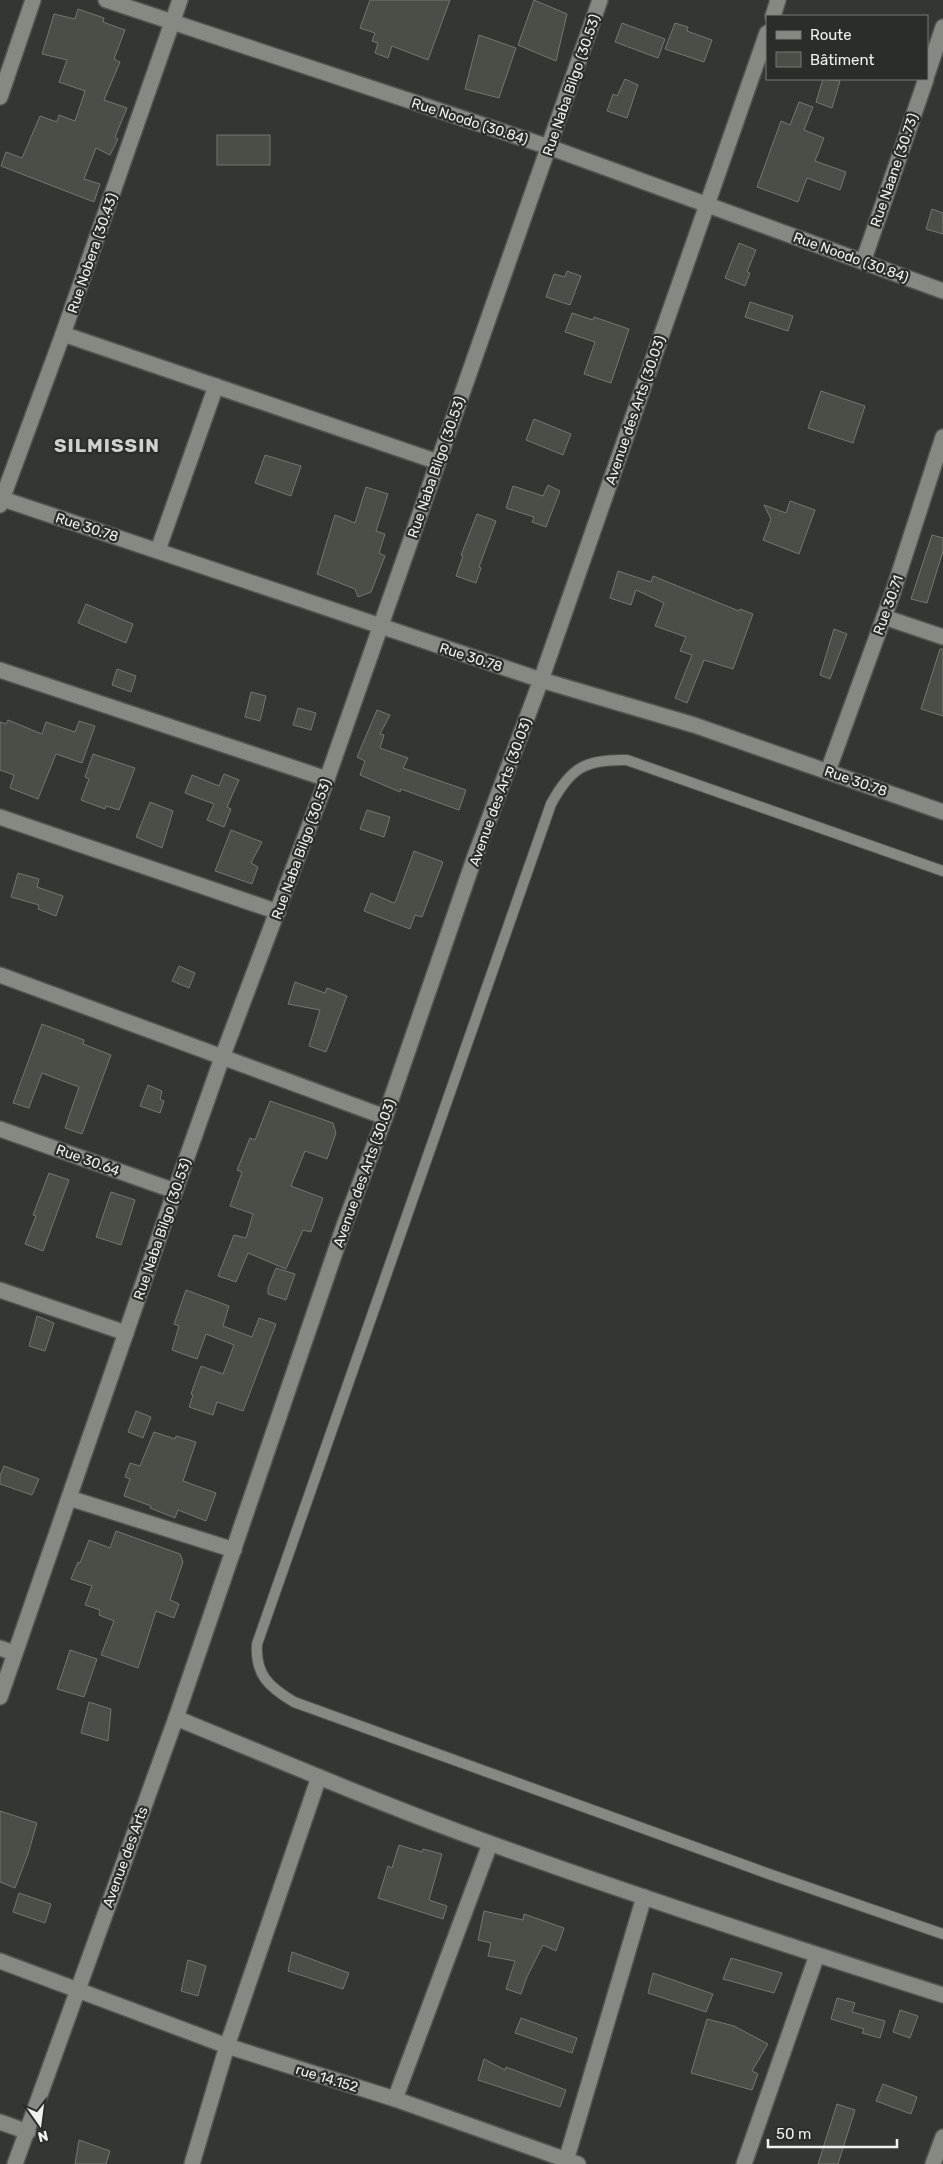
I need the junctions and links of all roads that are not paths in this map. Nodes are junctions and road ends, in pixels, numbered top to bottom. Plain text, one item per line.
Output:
1 (32, 0) edge
2 (106, 0) edge
3 (180, 0) edge
4 (599, 0) edge
5 (778, 0) edge
6 (772, 15) edge
7 (172, 23) junction
8 (943, 28) edge
9 (766, 36) edge
10 (928, 71) edge
11 (925, 80) edge
12 (0, 97) edge
13 (549, 147) junction
14 (709, 204) junction
15 (863, 262) junction
16 (943, 291) edge
17 (63, 334) junction
18 (216, 386) junction
19 (943, 437) edge
20 (438, 462) junction
21 (1, 500) edge
22 (158, 550) junction
23 (884, 616) junction
24 (380, 627) junction
25 (943, 637) edge
26 (0, 670) edge
27 (540, 680) junction
28 (828, 771) junction
29 (327, 779) junction
30 (943, 812) edge
31 (0, 816) edge
32 (943, 871) edge
33 (278, 912) junction
34 (0, 975) edge
35 (223, 1056) junction
36 (384, 1117) junction
37 (0, 1129) edge
38 (175, 1191) junction
39 (0, 1291) edge
40 (126, 1333) junction
41 (69, 1498) junction
42 (234, 1550) junction
43 (7, 1650) edge
44 (0, 1696) edge
45 (176, 1718) junction
46 (319, 1777) junction
47 (490, 1844) junction
48 (644, 1897) junction
49 (943, 1934) edge
50 (817, 1954) junction
51 (0, 1961) edge
52 (77, 1990) junction
53 (943, 1995) edge
54 (227, 2046) junction
55 (395, 2099) junction
56 (0, 2122) edge
57 (28, 2132) junction
58 (942, 2142) edge
59 (570, 2163) edge
60 (15, 2164) edge
61 (192, 2164) edge
62 (744, 2164) edge
63 (933, 2164) edge

1 - 12 street
2 - 7 street, Rue Noodo (30.84)
3 - 7 street, Rue Nobera (30.43)
4 - 13 street, Rue Naba Bilgo (30.53)
5 - 6 street
7 - 13 street, Rue Noodo (30.84)
7 - 17 street, Rue Nobera (30.43)
8 - 10 street, Rue Naane (30.73)
9 - 14 street, Avenue des Arts (30.03)
11 - 15 street, Rue Naane (30.73)
13 - 14 street, Rue Noodo (30.84)
13 - 20 street, Rue Naba Bilgo (30.53)
14 - 15 street, Rue Noodo (30.84)
14 - 27 street, Avenue des Arts (30.03)
15 - 16 street, Rue Noodo (30.84)
17 - 18 street
17 - 21 street, Rue Nobera (30.43)
18 - 20 street
18 - 22 street
19 - 23 street, Rue 30.71
20 - 24 street, Rue Naba Bilgo (30.53)
21 - 22 street, Rue 30.78
22 - 24 street, Rue 30.78
23 - 25 street
23 - 28 street, Rue 30.71
24 - 27 street, Rue 30.78
24 - 29 street, Rue Naba Bilgo (30.53)
26 - 29 street
27 - 28 street, Rue 30.78
27 - 36 street, Avenue des Arts (30.03)
28 - 30 street, Rue 30.78
29 - 33 street, Rue Naba Bilgo (30.53)
31 - 33 street
32 - 49 lane
33 - 35 street, Rue Naba Bilgo (30.53)
34 - 35 street
35 - 36 street
35 - 38 street, Rue Naba Bilgo (30.53)
36 - 42 street, Avenue des Arts (30.03)
37 - 38 street, Rue 30.64
38 - 40 street, Rue Naba Bilgo (30.53)
39 - 40 street
40 - 41 street, Rue Naba Bilgo (30.53)
41 - 42 street
41 - 43 street, Rue Naba Bilgo (30.53)
42 - 45 street, Avenue des Arts
43 - 44 street, Rue Naba Bilgo (30.53)
45 - 46 street
45 - 52 street, Avenue des Arts
46 - 47 street
46 - 54 street
47 - 48 street
47 - 55 street
48 - 50 street
48 - 59 street
50 - 53 street
50 - 62 street
51 - 52 street, rue 14.152
52 - 54 street, rue 14.152
52 - 57 street, Avenue des Arts
54 - 55 street, rue 14.152
54 - 61 street
55 - 59 street, rue 14.152
56 - 57 street
57 - 60 street, Avenue des Arts
58 - 63 street

